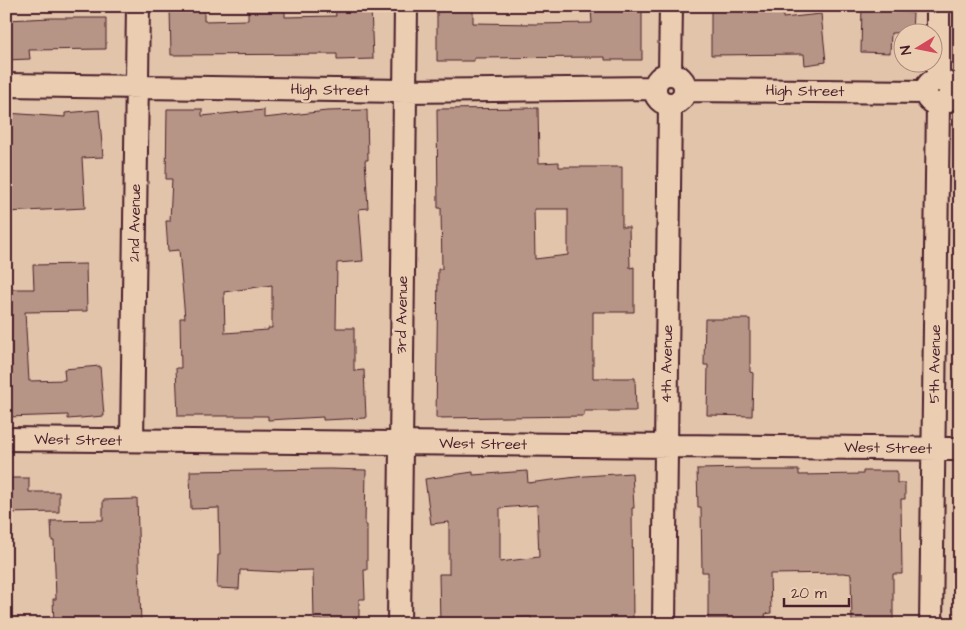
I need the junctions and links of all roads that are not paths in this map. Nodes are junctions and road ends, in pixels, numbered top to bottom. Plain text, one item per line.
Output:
1 (138, 6) edge
2 (406, 6) edge
3 (670, 6) edge
4 (938, 6) edge
5 (662, 81) junction
6 (6, 85) edge
7 (137, 86) junction
8 (405, 91) junction
9 (942, 92) edge
10 (678, 97) junction
11 (6, 439) edge
12 (132, 440) junction
13 (401, 443) junction
14 (666, 446) junction
15 (933, 449) junction
16 (960, 449) edge
17 (400, 624) edge
18 (664, 624) edge
19 (931, 624) edge

1 - 7 street, 2nd Avenue
2 - 8 street, 3rd Avenue
3 - 5 street
4 - 9 street, 5th Avenue
5 - 8 street, High Street
5 - 10 street
6 - 7 street, High Street
7 - 8 street, High Street
7 - 12 street, 2nd Avenue
8 - 13 street, 3rd Avenue
9 - 10 street, High Street
9 - 15 street, 5th Avenue
10 - 14 street, 4th Avenue
11 - 12 street, West Street
12 - 13 street, West Street
13 - 14 street, West Street
13 - 17 street, 3rd Avenue
14 - 15 street, West Street
14 - 18 street, 4th Avenue
15 - 16 street, West Street
15 - 19 street, 5th Avenue

